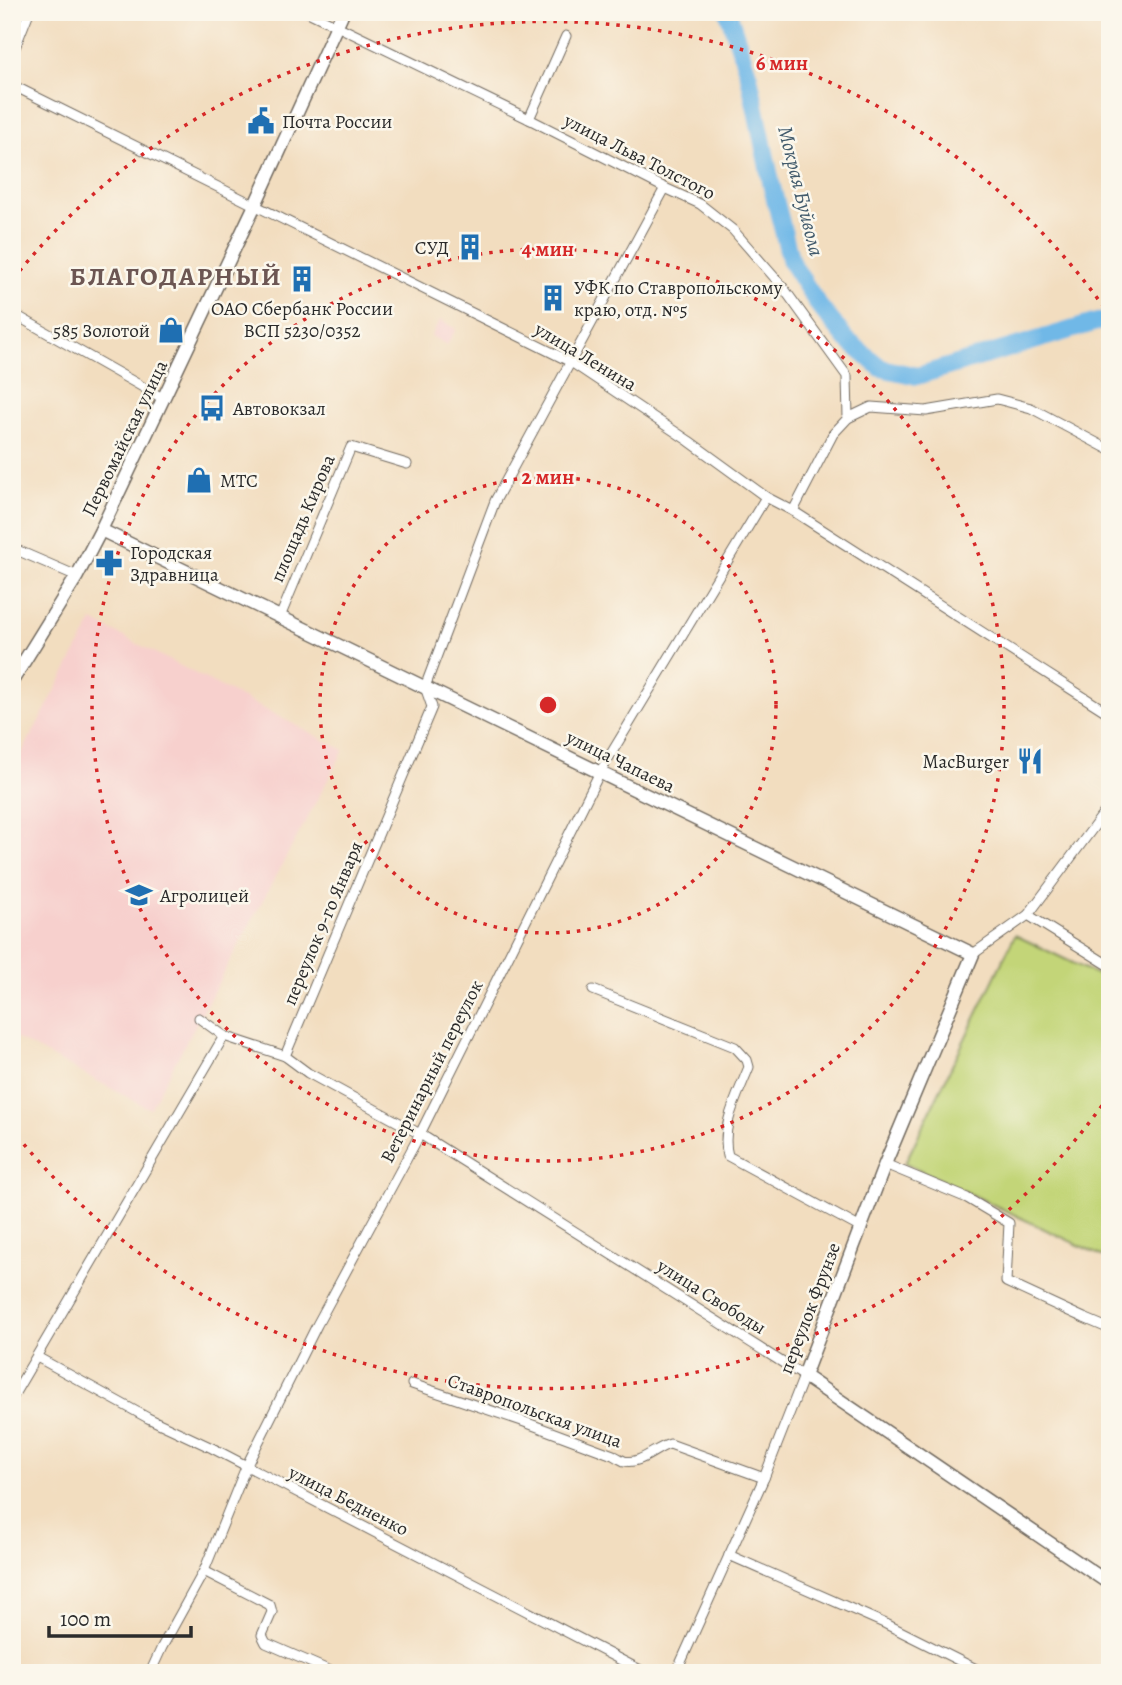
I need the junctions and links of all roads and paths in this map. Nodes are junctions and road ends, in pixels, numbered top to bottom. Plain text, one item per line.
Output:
1 (29, 12) edge
2 (308, 12) edge
3 (343, 12) edge
4 (337, 26) junction
5 (566, 36) dead end
6 (12, 55) edge
7 (12, 85) edge
8 (529, 119) junction
9 (665, 188) junction
10 (255, 205) junction
11 (12, 313) edge
12 (571, 362) junction
13 (164, 399) junction
14 (848, 418) junction
15 (1110, 450) edge
16 (407, 464) dead end
17 (766, 497) junction
18 (793, 511) junction
19 (101, 530) junction
20 (12, 548) edge
21 (77, 576) junction
22 (280, 617) junction
23 (12, 681) edge
24 (425, 687) junction
25 (1110, 714) edge
26 (600, 772) junction
27 (1110, 805) edge
28 (1028, 915) junction
29 (973, 954) junction
30 (1110, 966) edge
31 (593, 990) dead end
32 (199, 1018) dead end
33 (224, 1035) junction
34 (285, 1055) junction
35 (420, 1134) junction
36 (884, 1164) junction
37 (859, 1227) junction
38 (1110, 1329) edge
39 (37, 1357) junction
40 (804, 1376) junction
41 (412, 1384) dead end
42 (12, 1398) edge
43 (246, 1467) junction
44 (764, 1478) junction
45 (729, 1555) junction
46 (204, 1571) junction
47 (1110, 1584) edge
48 (150, 1673) edge
49 (335, 1673) edge
50 (646, 1673) edge
51 (676, 1673) edge
52 (984, 1673) edge

1 - 6 street
2 - 4 street, улица Льва Толстого
3 - 4 main road, Первомайская улица
4 - 8 street, улица Льва Толстого
4 - 10 main road, Первомайская улица
5 - 8 street
7 - 10 street, улица Ленина
8 - 9 street, улица Льва Толстого
9 - 12 street, переулок 9-го Января
9 - 14 street, улица Льва Толстого
10 - 12 street, улица Ленина
10 - 13 main road, Первомайская улица
11 - 13 street
12 - 17 street, улица Ленина
12 - 24 street, переулок 9-го Января
13 - 19 main road, Первомайская улица
14 - 15 street
14 - 18 street
16 - 22 street, площадь Кирова
17 - 18 street, улица Ленина
17 - 26 street, Ветеринарный переулок
18 - 25 street, улица Ленина
19 - 21 main road, Первомайская улица
19 - 22 main road, улица Чапаева
20 - 21 street
21 - 23 main road, Первомайская улица
22 - 24 main road, улица Чапаева
24 - 26 main road, улица Чапаева
24 - 34 street, переулок 9-го Января
26 - 29 main road, улица Чапаева
26 - 35 street, Ветеринарный переулок
27 - 28 street
28 - 29 street
28 - 30 street
29 - 36 main road, переулок Фрунзе
31 - 37 street
32 - 33 street
33 - 34 street
33 - 39 street
34 - 35 street, улица Свободы
35 - 40 street, улица Свободы
35 - 43 street, Ветеринарный переулок
36 - 37 main road, переулок Фрунзе
36 - 38 street
37 - 40 main road, переулок Фрунзе
39 - 42 street
39 - 43 street, улица Бедненко
40 - 44 street, переулок Фрунзе
40 - 47 main road, улица Свободы
41 - 44 street, Ставропольская улица
43 - 46 street, Ветеринарный переулок
43 - 50 street, улица Бедненко
44 - 45 street, переулок Фрунзе
45 - 51 street, переулок Фрунзе
45 - 52 street
46 - 48 street, Ветеринарный переулок
46 - 49 street

